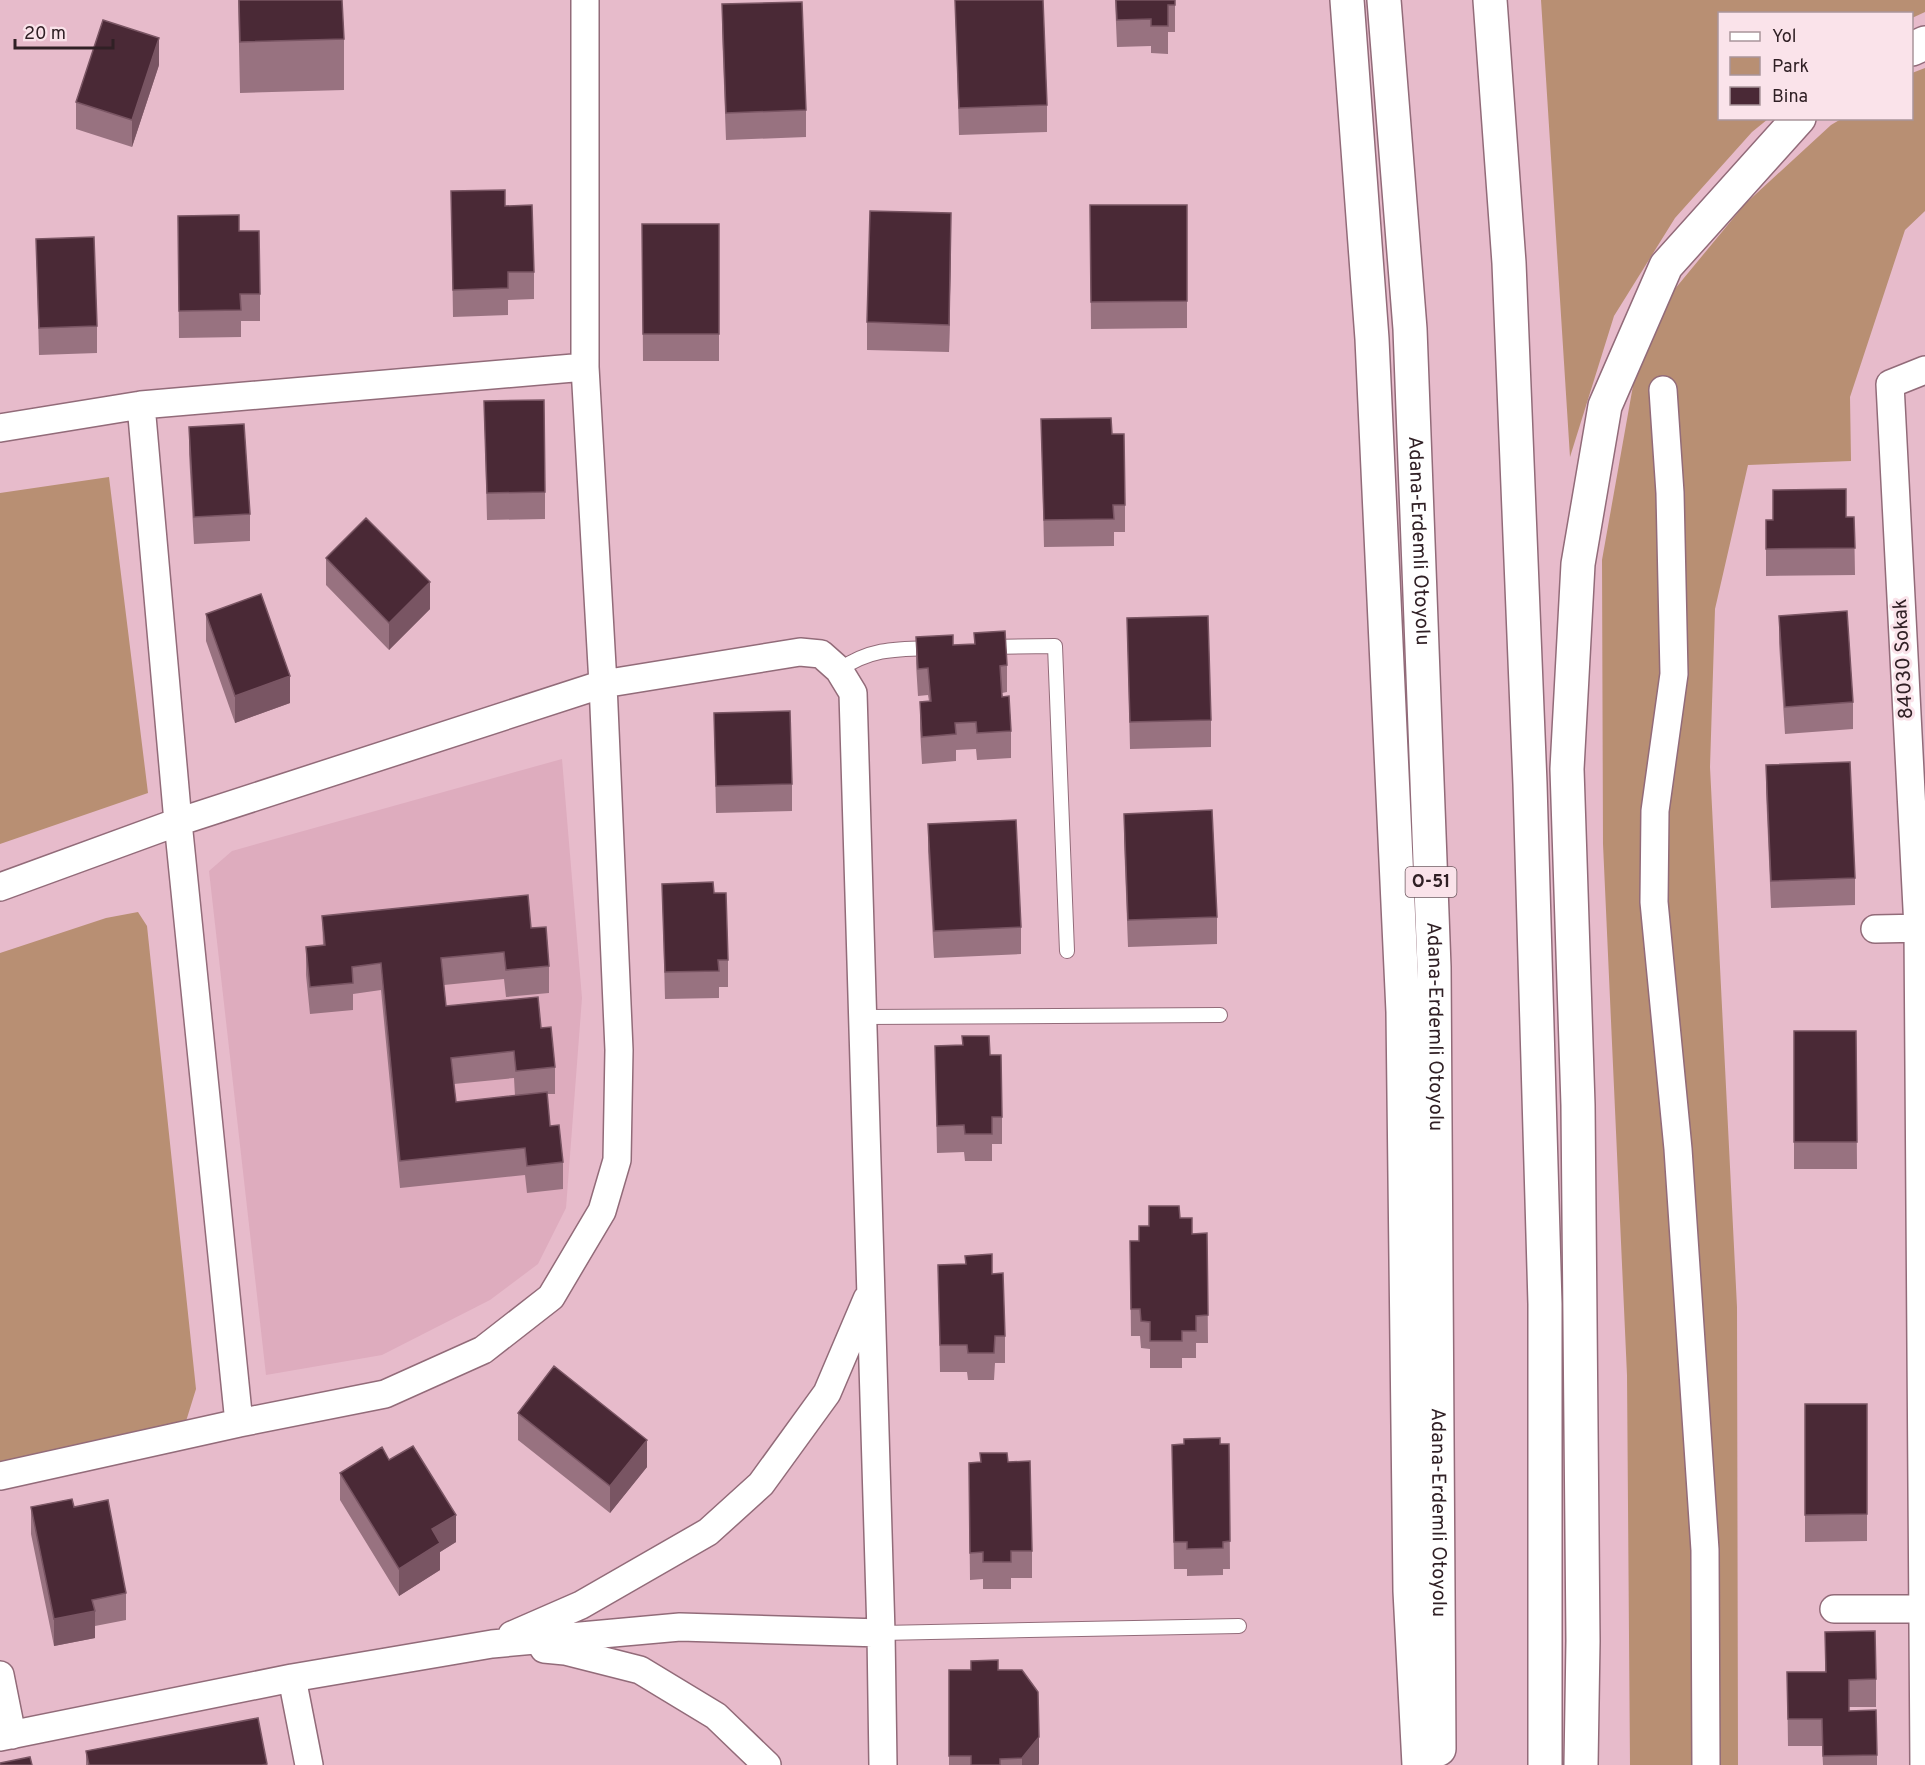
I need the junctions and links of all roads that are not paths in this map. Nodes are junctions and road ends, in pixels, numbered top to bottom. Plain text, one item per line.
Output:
1 (585, 0) edge
2 (1347, 0) edge
3 (1384, 0) edge
4 (1490, 0) edge
5 (1797, 120) edge
6 (585, 367) junction
7 (1925, 370) edge
8 (1663, 390) dead end
9 (141, 405) junction
10 (0, 428) edge
11 (948, 648) edge
12 (972, 648) edge
13 (839, 670) junction
14 (603, 684) junction
15 (178, 822) junction
16 (0, 887) edge
17 (1922, 928) edge
18 (1875, 929) dead end
19 (1067, 951) dead end
20 (1220, 1015) dead end
21 (863, 1017) junction
22 (870, 1289) junction
23 (239, 1424) junction
24 (0, 1476) edge
25 (1834, 1609) dead end
26 (1925, 1609) edge
27 (1239, 1626) dead end
28 (881, 1633) junction
29 (492, 1644) junction
30 (0, 1675) edge
31 (292, 1678) junction
32 (6, 1736) edge
33 (309, 1765) edge
34 (767, 1765) edge
35 (883, 1765) edge
36 (1419, 1765) edge
37 (1439, 1765) edge
38 (1545, 1765) edge
39 (1581, 1765) edge
40 (1706, 1765) edge
41 (1924, 1765) edge

1 - 6 street
2 - 36 highway
3 - 37 highway, Adana-Erdemli Otoyolu / O-51
4 - 38 highway
5 - 39 highway
6 - 9 street
6 - 14 street
7 - 17 street, 84030 Sokak
8 - 40 street
9 - 10 street
9 - 15 street
11 - 13 lane
12 - 19 lane
13 - 14 street
13 - 21 street
14 - 15 street
14 - 23 street
15 - 16 street
15 - 23 street
17 - 18 street
17 - 26 street, 84030 Sokak
20 - 21 lane
21 - 22 street
22 - 28 street
22 - 29 street
23 - 24 street
25 - 26 street
26 - 41 street, 84030 Sokak
27 - 28 lane
28 - 29 street
28 - 35 street
29 - 31 street
29 - 34 street
30 - 32 street
31 - 32 street
31 - 33 street

